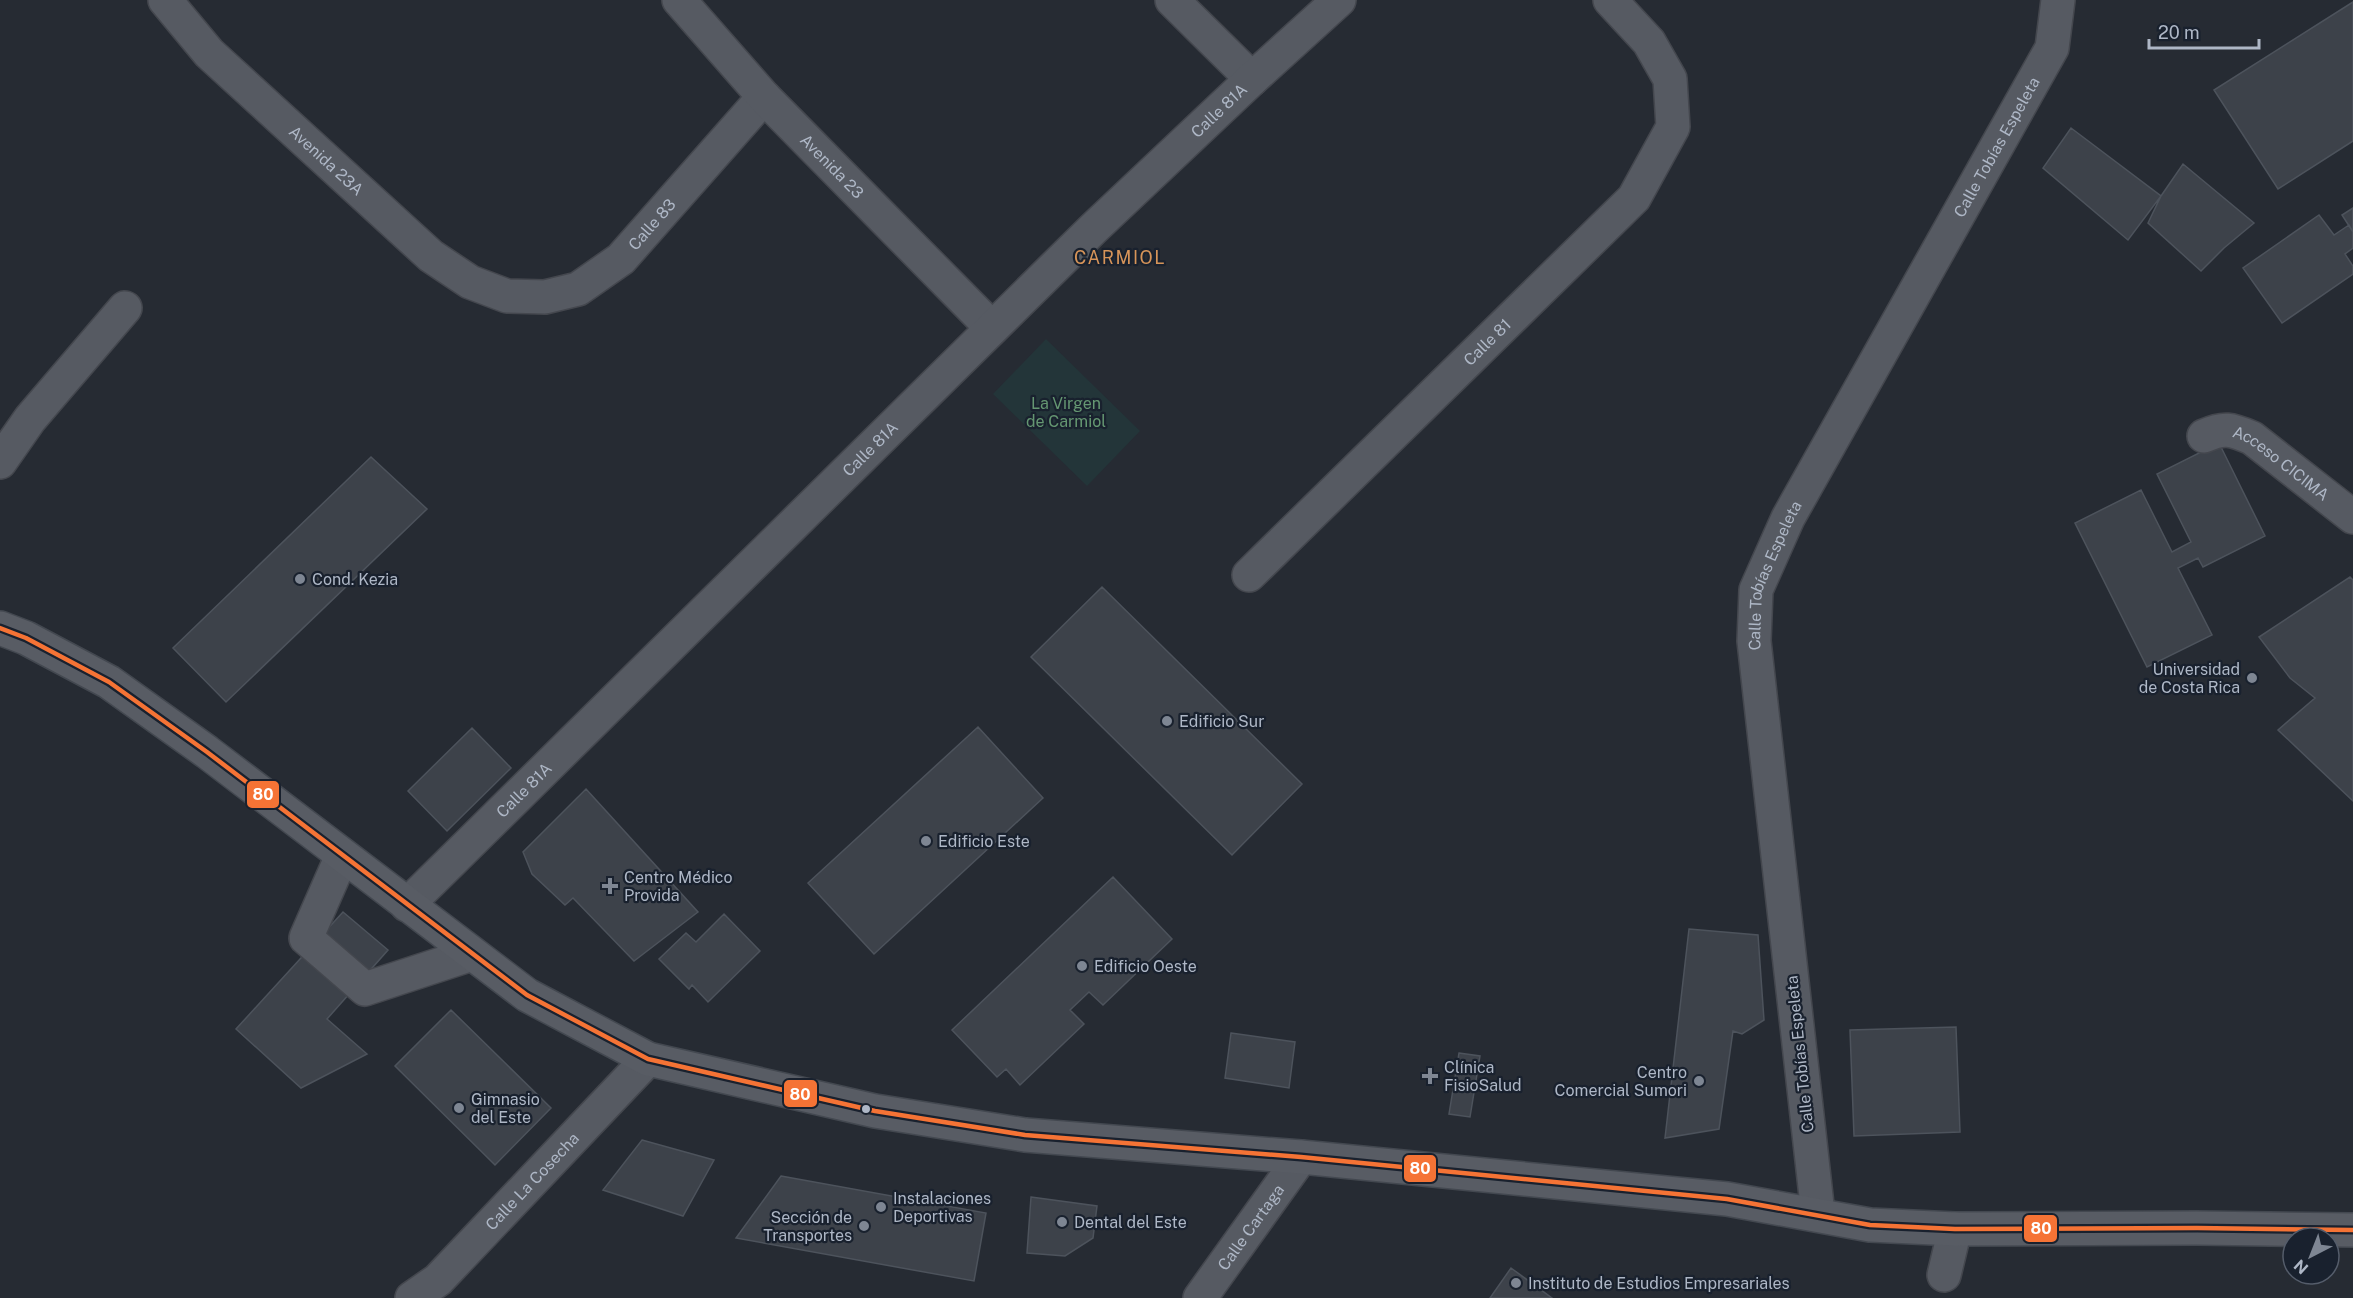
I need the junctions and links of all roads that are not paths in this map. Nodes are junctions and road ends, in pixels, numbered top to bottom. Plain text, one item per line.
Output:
1 (165, 0) edge
2 (679, 0) edge
3 (1172, 0) edge
4 (1339, 0) edge
5 (1610, 0) edge
6 (2058, 0) edge
7 (1252, 79) junction
8 (764, 98) junction
9 (507, 296) joint
10 (125, 308) dead end
11 (992, 328) junction
12 (2204, 436) dead end
13 (0, 462) edge
14 (2353, 517) edge
15 (1249, 575) dead end
16 (0, 628) edge
17 (342, 855) junction
18 (407, 905) junction
19 (471, 954) junction
20 (648, 1059) junction
21 (1301, 1157) junction
22 (1818, 1214) junction
23 (1955, 1228) junction
24 (2353, 1230) edge
25 (1944, 1275) dead end
26 (412, 1298) edge
27 (1200, 1298) edge

1 - 9 street, Avenida 23A
2 - 8 street, Avenida 23
3 - 7 street
4 - 7 street, Calle 81A
5 - 15 street, Calle 81
6 - 22 street, Calle Tobías Espeleta
7 - 11 street, Calle 81A
8 - 9 street, Calle 83
8 - 11 street, Avenida 23
10 - 13 street
11 - 18 street, Calle 81A
12 - 14 street, Acceso CICIMA
16 - 17 main road
17 - 18 main road
17 - 19 street
18 - 19 main road
19 - 20 main road
20 - 21 main road
20 - 26 street, Calle La Cosecha
21 - 22 main road
21 - 27 street, Calle Cartaga
22 - 23 main road
23 - 24 main road
23 - 25 street

